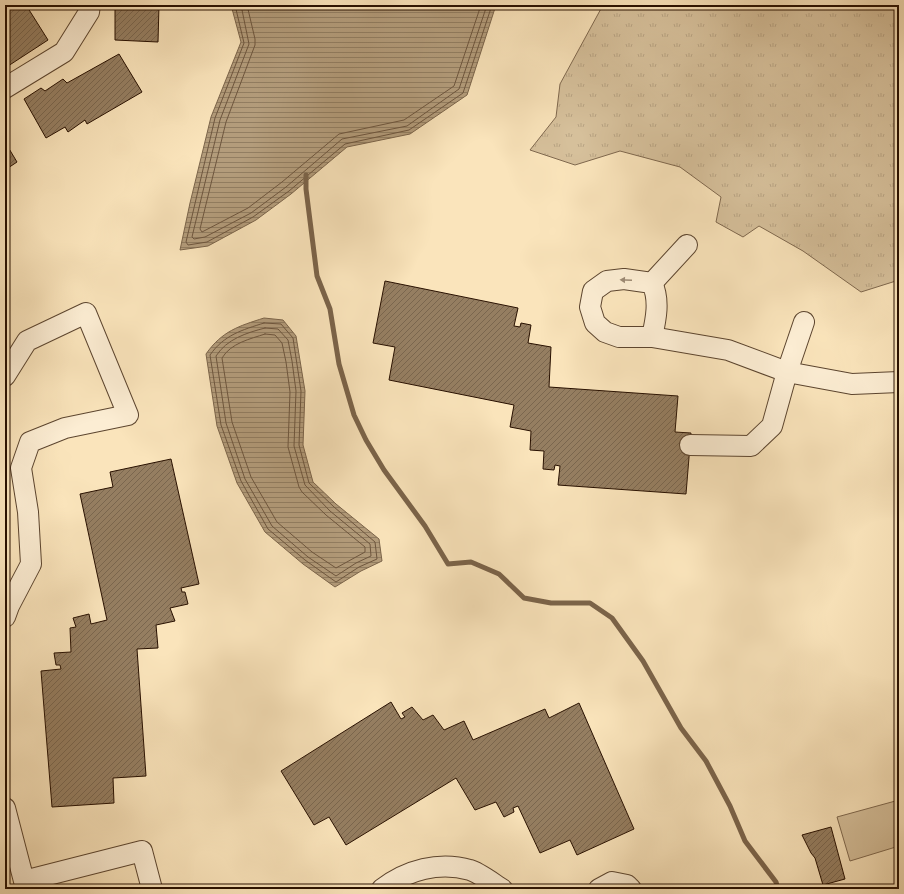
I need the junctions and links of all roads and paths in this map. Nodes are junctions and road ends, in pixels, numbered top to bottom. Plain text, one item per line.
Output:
1 (90, 5) edge
2 (5, 88) edge
3 (687, 245) dead end
4 (652, 283) junction
5 (804, 322) dead end
6 (652, 337) junction
7 (787, 372) junction
8 (5, 376) edge
9 (899, 382) edge
10 (690, 445) dead end
11 (6, 610) edge
12 (5, 808) edge
13 (152, 889) edge
14 (382, 889) edge
15 (502, 889) edge
16 (599, 889) edge
17 (630, 889) edge

1 - 2 street
3 - 4 street
4 - 6 street
4 -> 6 street
5 - 7 street
6 - 7 street
7 - 9 street
7 - 10 street
8 - 11 street
12 - 13 street
14 - 15 street
16 - 17 street

